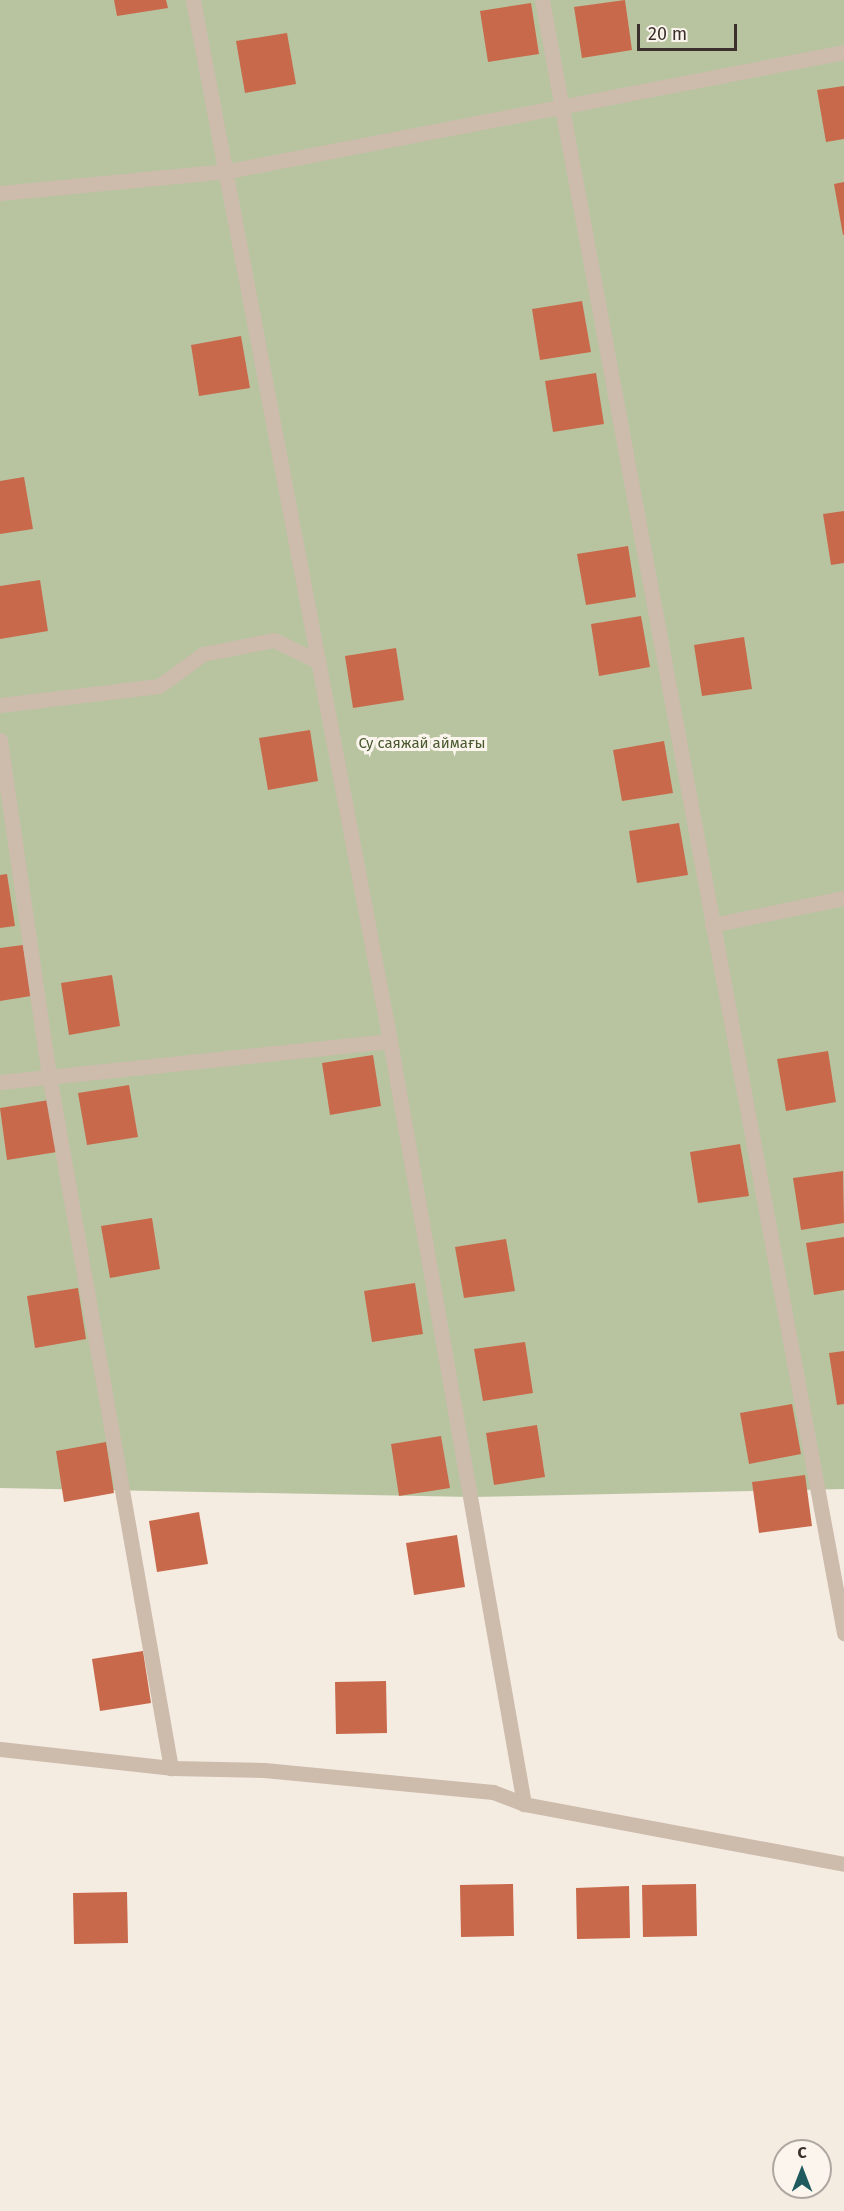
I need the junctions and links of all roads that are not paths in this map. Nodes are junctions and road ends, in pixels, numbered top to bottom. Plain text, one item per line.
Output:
1 (193, 0) edge
2 (542, 0) edge
3 (844, 52) edge
4 (563, 107) junction
5 (228, 171) junction
6 (0, 193) edge
7 (316, 661) junction
8 (0, 705) edge
9 (0, 740) edge
10 (844, 898) edge
11 (712, 925) junction
12 (390, 1041) junction
13 (49, 1075) junction
14 (0, 1082) edge
15 (844, 1633) edge
16 (0, 1749) edge
17 (171, 1768) junction
18 (524, 1804) junction
19 (844, 1864) edge

1 - 5 lane
2 - 4 lane
3 - 4 lane
4 - 5 lane
4 - 11 lane
5 - 6 lane
5 - 7 lane
7 - 8 lane
7 - 12 lane
9 - 13 lane
10 - 11 lane
11 - 15 lane
12 - 13 lane
12 - 18 lane
13 - 14 lane
13 - 17 lane
16 - 17 lane
17 - 18 lane
18 - 19 lane

